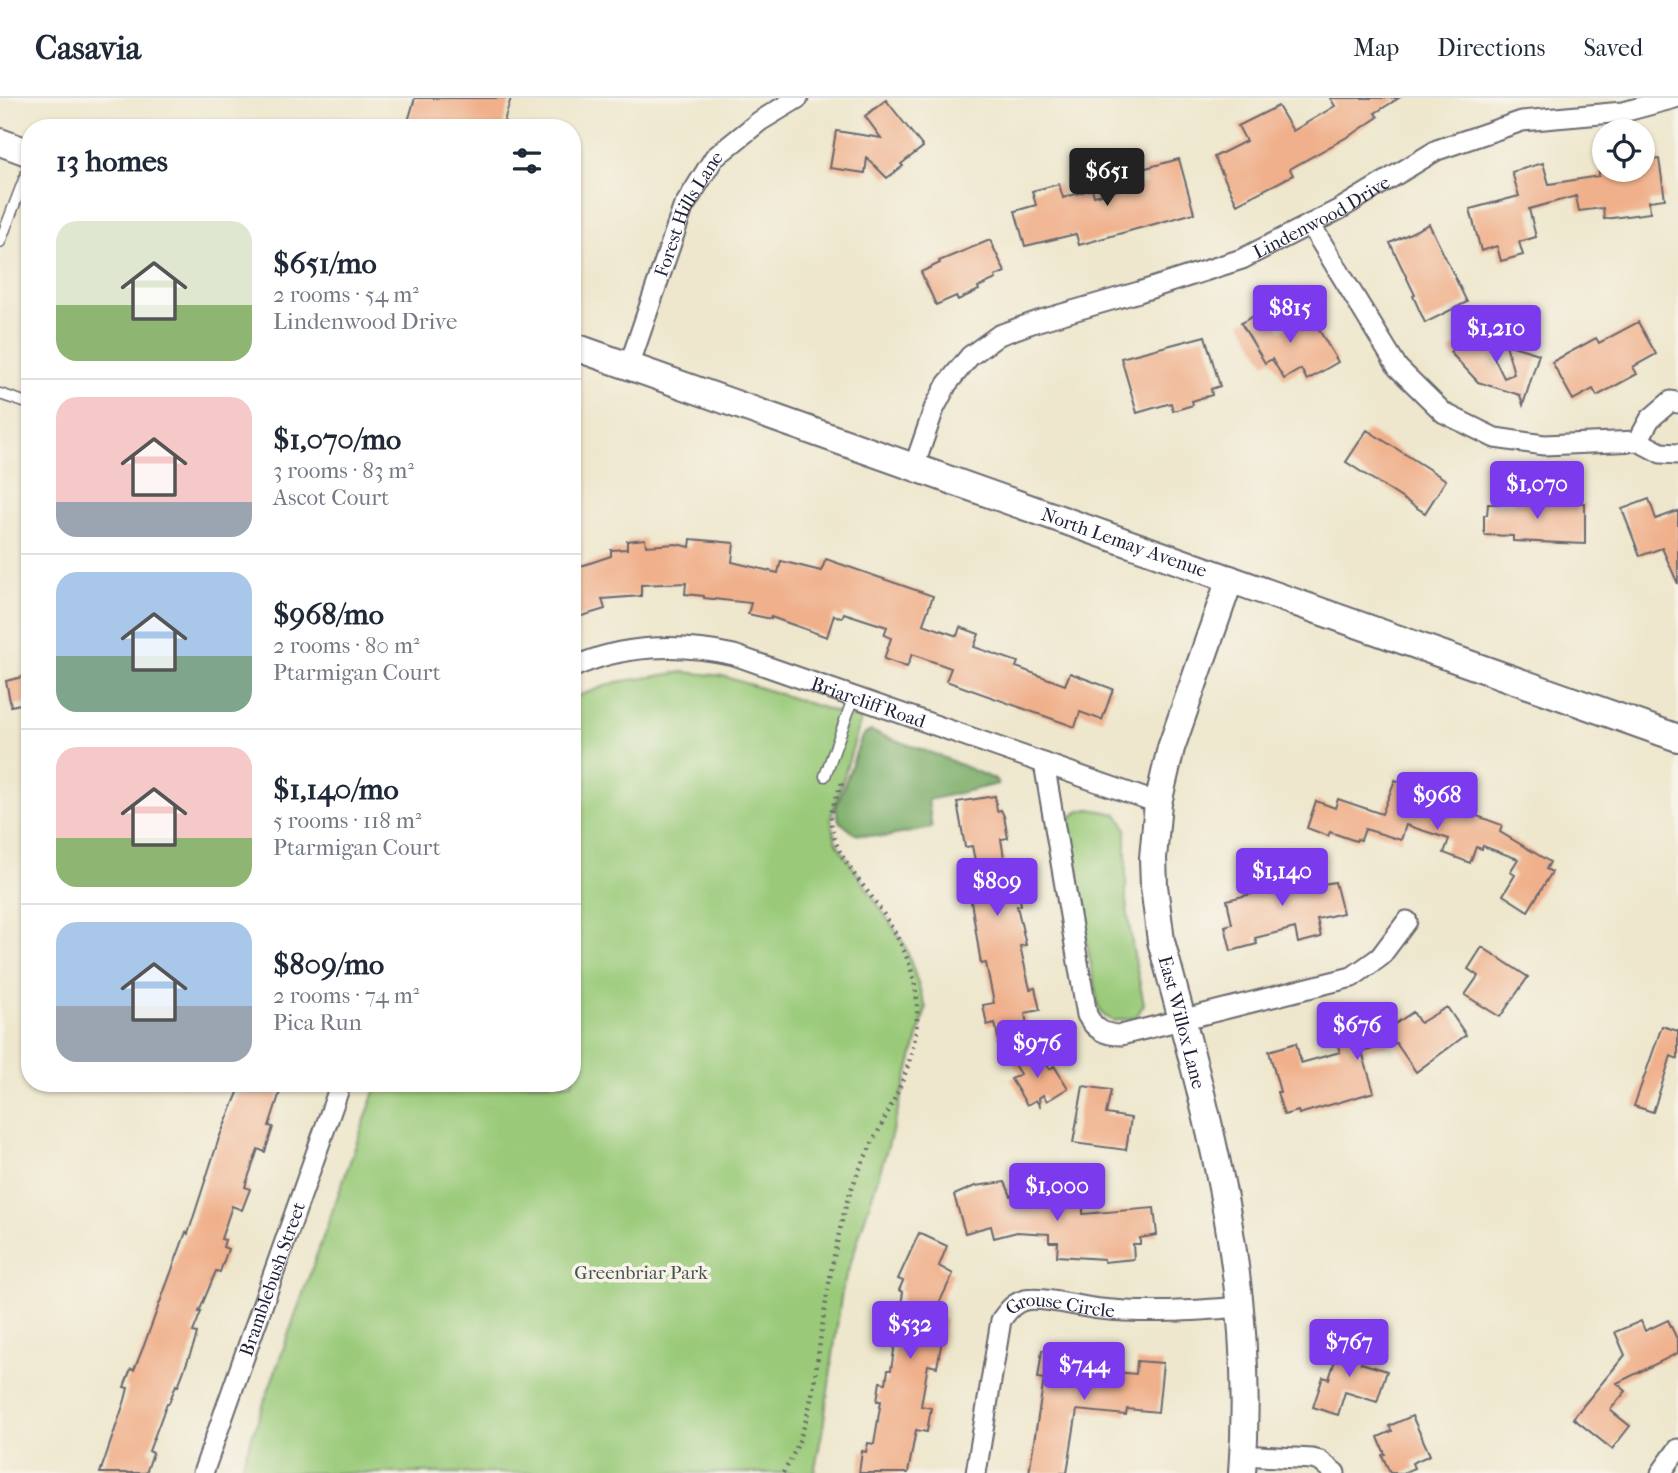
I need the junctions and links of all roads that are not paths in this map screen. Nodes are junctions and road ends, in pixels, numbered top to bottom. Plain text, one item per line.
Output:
1 (798, 98) edge
2 (1675, 98) edge
3 (0, 142) edge
4 (21, 150) edge
5 (21, 187) edge
6 (1310, 224) junction
7 (0, 242) edge
8 (581, 349) edge
9 (629, 366) junction
10 (0, 394) edge
11 (21, 401) edge
12 (1678, 403) edge
13 (1637, 441) junction
14 (1678, 454) edge
15 (914, 467) junction
16 (1230, 579) junction
17 (581, 664) edge
18 (854, 696) junction
19 (1678, 738) edge
20 (1044, 763) junction
21 (825, 776) dead end
22 (1158, 803) junction
23 (1408, 921) dead end
24 (1182, 1020) junction
25 (338, 1092) edge
26 (1240, 1307) junction
27 (1678, 1449) edge
28 (1242, 1464) edge
29 (203, 1473) edge
30 (976, 1473) edge
31 (1335, 1473) edge
32 (1661, 1473) edge

1 - 9 street, Forest Hills Lane
2 - 6 street, Lindenwood Drive
3 - 4 main road
5 - 7 lane
6 - 13 street
6 - 15 street, Lindenwood Drive
8 - 9 main road, North Lemay Avenue
9 - 15 main road, North Lemay Avenue
10 - 11 lane
12 - 13 street
13 - 14 street
15 - 16 main road, North Lemay Avenue
16 - 19 main road, North Lemay Avenue
16 - 22 main road, East Willox Lane
17 - 18 street, Briarcliff Road
18 - 20 street, Briarcliff Road
18 - 21 lane
20 - 22 street, Briarcliff Road
20 - 24 street
22 - 24 main road, East Willox Lane
23 - 24 street
24 - 26 main road, East Willox Lane
25 - 29 street, Bramblebush Street
26 - 28 main road, East Willox Lane
26 - 30 street, Grouse Circle
27 - 32 street
28 - 31 street

